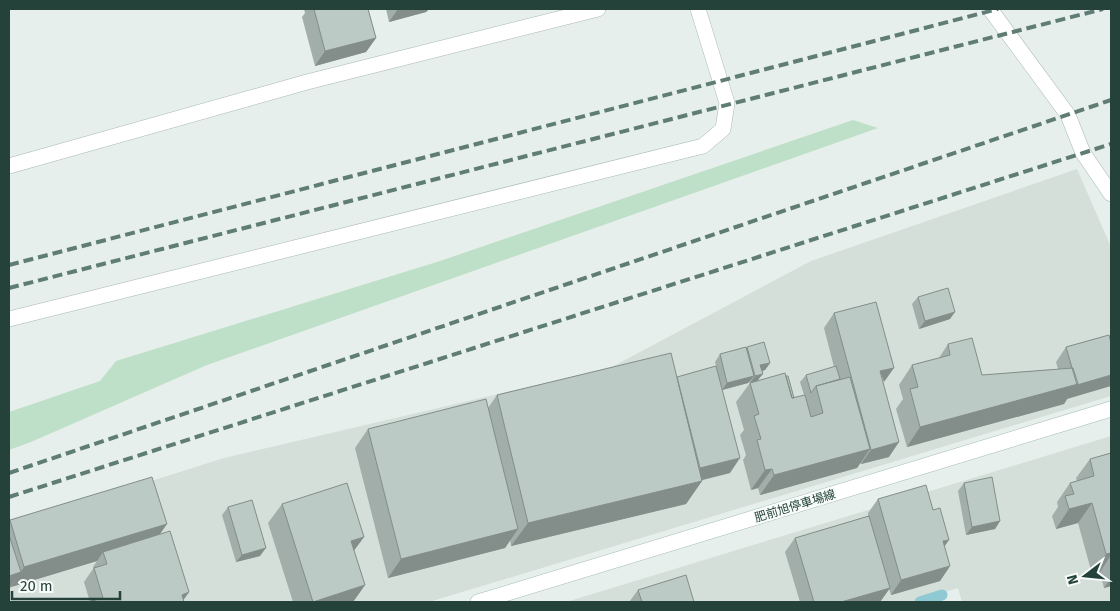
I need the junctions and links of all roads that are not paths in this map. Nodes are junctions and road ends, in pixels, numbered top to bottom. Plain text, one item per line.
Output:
1 (598, 9) edge
2 (698, 9) edge
3 (990, 9) edge
4 (9, 166) edge
5 (1111, 194) edge
6 (9, 319) edge
7 (1111, 409) edge
8 (478, 602) edge

1 - 4 street
2 - 6 street
3 - 5 street
7 - 8 street, 肥前旭停車場線

